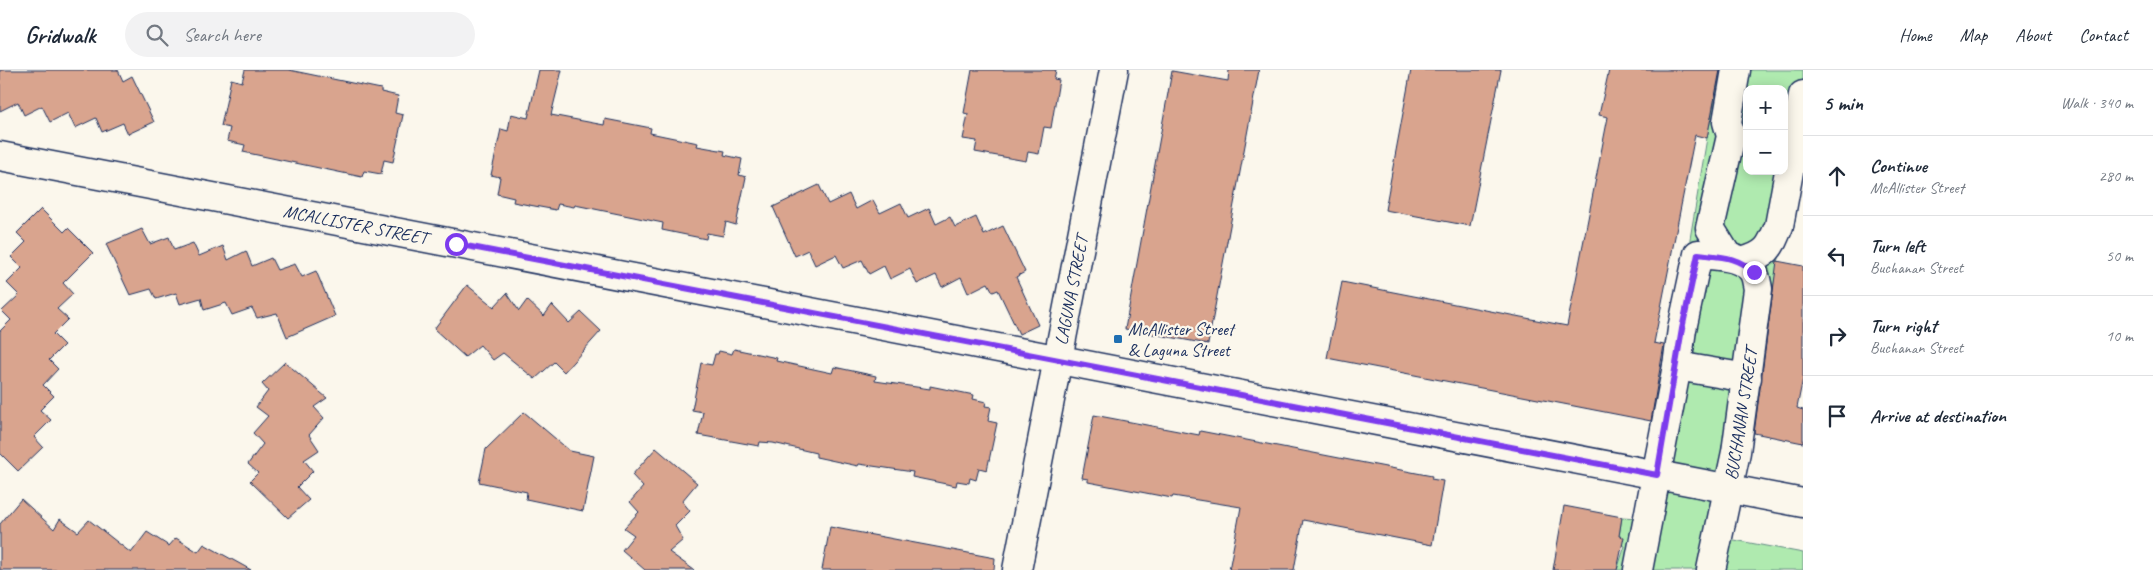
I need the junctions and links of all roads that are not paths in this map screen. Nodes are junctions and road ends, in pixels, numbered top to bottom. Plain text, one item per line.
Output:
1 (1114, 70) edge
2 (1736, 70) edge
3 (1803, 95) edge
4 (1739, 137) edge
5 (1789, 146) edge
6 (0, 156) edge
7 (1735, 260) junction
8 (1058, 360) junction
9 (1677, 366) junction
10 (1747, 378) junction
11 (1657, 475) junction
12 (1729, 489) junction
13 (1803, 503) edge
14 (1017, 570) edge
15 (1638, 570) edge
16 (1711, 570) edge

1 - 8 street, LAGUNA STREET
2 - 4 street, BUCHANAN STREET
3 - 5 street
4 - 7 street, BUCHANAN STREET
5 - 7 street
6 - 8 street, MCALLISTER STREET
7 - 9 street
7 - 10 street, BUCHANAN STREET
8 - 11 street, MCALLISTER STREET
8 - 14 street, LAGUNA STREET
9 - 10 street
9 - 11 street
10 - 12 street, BUCHANAN STREET
11 - 12 street, MCALLISTER STREET
11 - 15 street
12 - 13 street, MCALLISTER STREET
12 - 16 street, BUCHANAN STREET

